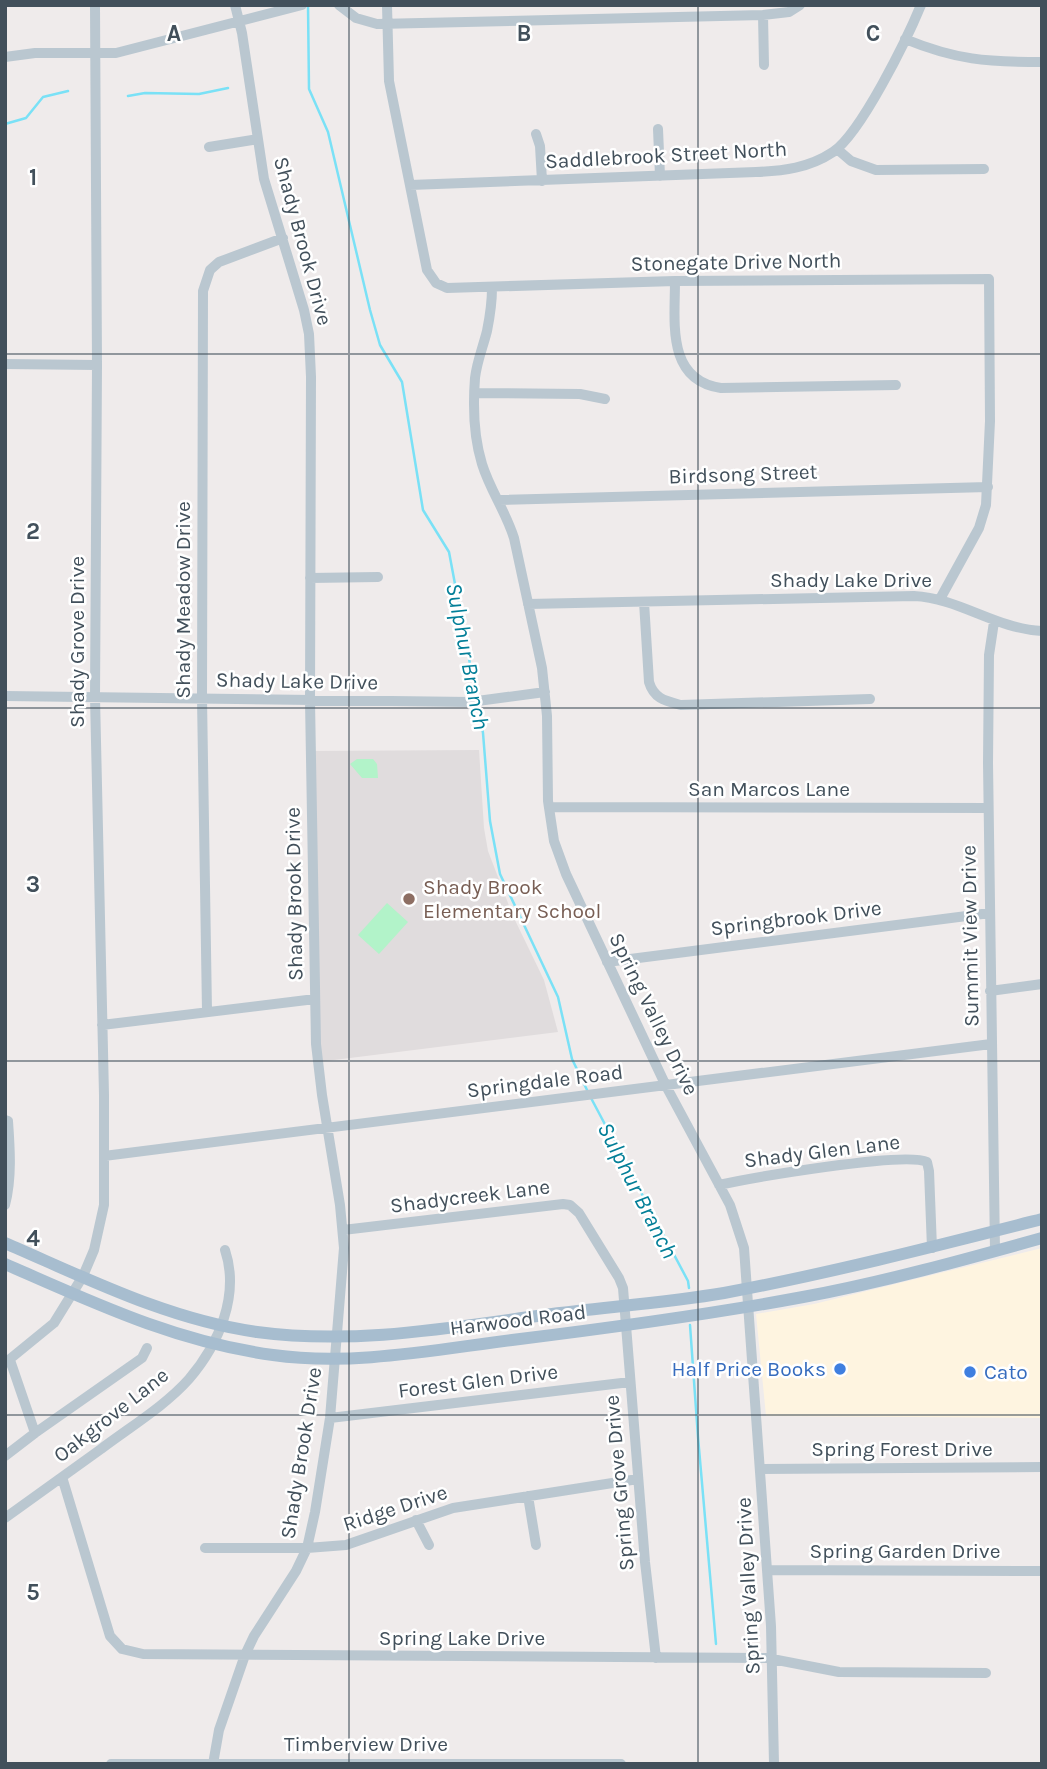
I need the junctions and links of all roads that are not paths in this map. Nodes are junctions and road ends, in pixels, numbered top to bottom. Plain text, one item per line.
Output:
1 (95, 5) edge
2 (235, 5) edge
3 (339, 5) edge
4 (387, 5) edge
5 (800, 5) edge
6 (920, 5) edge
7 (300, 6) edge
8 (763, 15) junction
9 (238, 22) junction
10 (387, 24) junction
11 (905, 39) junction
12 (96, 54) junction
13 (5, 57) edge
14 (1042, 62) edge
15 (764, 65) dead end
16 (658, 129) dead end
17 (536, 134) dead end
18 (258, 139) junction
19 (209, 147) dead end
20 (837, 149) junction
21 (984, 169) dead end
22 (660, 176) junction
23 (542, 181) junction
24 (410, 185) junction
25 (283, 239) junction
26 (675, 281) junction
27 (492, 288) junction
28 (5, 364) edge
29 (97, 365) junction
30 (897, 385) dead end
31 (475, 393) junction
32 (605, 399) dead end
33 (988, 487) junction
34 (499, 500) junction
35 (378, 577) dead end
36 (310, 578) junction
37 (940, 599) junction
38 (644, 602) junction
39 (528, 604) junction
40 (994, 622) junction
41 (1042, 631) edge
42 (545, 692) junction
43 (5, 696) edge
44 (95, 697) junction
45 (202, 698) junction
46 (870, 699) dead end
47 (310, 701) junction
48 (549, 807) junction
49 (988, 808) junction
50 (990, 913) junction
51 (607, 962) junction
52 (1042, 984) edge
53 (990, 991) junction
54 (315, 999) junction
55 (207, 1011) junction
56 (102, 1025) junction
57 (991, 1044) junction
58 (666, 1086) junction
59 (5, 1120) edge
60 (328, 1127) junction
61 (104, 1156) junction
62 (719, 1185) junction
63 (5, 1205) edge
64 (1042, 1219) edge
65 (343, 1230) junction
66 (994, 1231) junction
67 (1042, 1238) edge
68 (5, 1243) edge
69 (932, 1248) junction
70 (225, 1250) dead end
71 (995, 1251) junction
72 (5, 1264) edge
73 (83, 1276) junction
74 (748, 1288) junction
75 (71, 1293) junction
76 (625, 1305) junction
77 (749, 1306) junction
78 (221, 1325) junction
79 (625, 1326) junction
80 (338, 1338) junction
81 (212, 1345) junction
82 (147, 1348) dead end
83 (336, 1359) junction
84 (8, 1362) edge
85 (630, 1382) junction
86 (330, 1418) junction
87 (35, 1433) junction
88 (5, 1456) edge
89 (1042, 1467) edge
90 (762, 1469) junction
91 (62, 1477) junction
92 (638, 1479) junction
93 (528, 1496) junction
94 (5, 1518) edge
95 (416, 1520) junction
96 (429, 1545) dead end
97 (536, 1545) dead end
98 (205, 1548) dead end
99 (307, 1548) junction
100 (768, 1570) junction
101 (1042, 1571) edge
102 (245, 1655) junction
103 (656, 1658) junction
104 (772, 1659) junction
105 (986, 1673) dead end
106 (214, 1763) edge
107 (321, 1763) edge
108 (425, 1763) edge
109 (531, 1763) edge
110 (111, 1764) edge
111 (621, 1764) edge
112 (774, 1764) edge

1 - 12 street, Shady Grove Drive
2 - 9 street, Shady Brook Drive
3 - 10 street
4 - 10 street, Stonegate Drive North
5 - 8 street
6 - 11 street, Saddlebrook Street North
7 - 9 street
8 - 10 street
8 - 15 street
9 - 12 street
9 - 18 street, Shady Brook Drive
10 - 24 street, Stonegate Drive North
11 - 14 street
11 - 20 street, Saddlebrook Street North
12 - 13 street
12 - 29 street, Shady Grove Drive
16 - 22 street
17 - 23 street
18 - 19 street
18 - 25 street, Shady Brook Drive
20 - 21 street
20 - 22 street, Saddlebrook Street North
22 - 23 street, Saddlebrook Street North
23 - 24 street, Saddlebrook Street North
24 - 27 street, Stonegate Drive North
25 - 36 street, Shady Brook Drive
25 - 45 street, Shady Meadow Drive
26 - 27 street, Stonegate Drive North
26 - 30 street
26 - 33 street, Stonegate Drive North
27 - 31 street, Spring Valley Drive
28 - 29 street
29 - 44 street, Shady Grove Drive
31 - 32 street
31 - 34 street, Spring Valley Drive
33 - 34 street, Birdsong Street
33 - 37 street, Stonegate Drive North
34 - 39 street, Spring Valley Drive
35 - 36 street
36 - 47 street, Shady Brook Drive
37 - 38 street, Shady Lake Drive
37 - 40 street, Shady Lake Drive
38 - 39 street, Shady Lake Drive
38 - 46 street
39 - 42 street, Spring Valley Drive
40 - 41 street, Shady Lake Drive
40 - 49 street, Summit View Drive
42 - 47 street, Shady Lake Drive
42 - 48 street, Spring Valley Drive
43 - 44 street, Shady Lake Drive
44 - 45 street, Shady Lake Drive
44 - 56 street, Shady Grove Drive
45 - 47 street, Shady Lake Drive
45 - 55 street, Shady Meadow Drive
47 - 54 street, Shady Brook Drive
48 - 49 street, San Marcos Lane
48 - 51 street, Spring Valley Drive
49 - 50 street, Summit View Drive
50 - 51 street, Springbrook Drive
50 - 53 street, Summit View Drive
51 - 58 street, Spring Valley Drive
52 - 53 street
53 - 57 street, Summit View Drive
54 - 55 street
54 - 60 street, Shady Brook Drive
55 - 56 street
56 - 61 street, Shady Grove Drive
57 - 58 street, Springdale Road
57 - 66 street, Summit View Drive
58 - 60 street, Springdale Road
58 - 62 street, Spring Valley Drive
59 - 63 street
60 - 61 street, Springdale Road
60 - 65 street, Shady Brook Drive
61 - 73 street, Shady Grove Drive
62 - 69 street, Shady Glen Lane
62 - 74 street, Spring Valley Drive
64 - 66 main road, Harwood Road
65 - 76 street, Shadycreek Lane
65 - 80 street, Shady Brook Drive
66 - 69 main road, Harwood Road
66 - 71 street, Summit View Drive
67 - 71 main road, Harwood Road
68 - 73 main road, Harwood Road
69 - 74 main road, Harwood Road
70 - 78 street, Oakgrove Lane
71 - 77 main road, Harwood Road
72 - 75 main road, Harwood Road
73 - 75 street, Shady Grove Drive
73 - 78 main road, Harwood Road
74 - 76 main road, Harwood Road
74 - 77 street, Spring Valley Drive
75 - 81 main road, Harwood Road
75 - 84 street, Shady Grove Drive
76 - 79 street, Spring Grove Drive
76 - 80 main road, Harwood Road
77 - 79 main road, Harwood Road
77 - 90 street, Spring Valley Drive
78 - 80 main road, Harwood Road
78 - 81 street, Oakgrove Lane
79 - 83 main road, Harwood Road
79 - 85 street, Spring Grove Drive
80 - 83 street, Shady Brook Drive
81 - 83 main road, Harwood Road
81 - 91 street, Oakgrove Lane
82 - 87 street
83 - 86 street, Shady Brook Drive
84 - 87 street
85 - 86 street, Forest Glen Drive
85 - 92 street, Spring Grove Drive
86 - 99 street, Shady Brook Drive
87 - 88 street
89 - 90 street, Spring Forest Drive
90 - 100 street, Spring Valley Drive
91 - 94 street, Oakgrove Lane
91 - 102 street, Spring Lake Drive
92 - 93 street, Ridge Drive
92 - 103 street, Spring Grove Drive
93 - 95 street, Ridge Drive
93 - 97 street
95 - 96 street
95 - 99 street, Ridge Drive
98 - 99 street, Ridge Drive
99 - 102 street, Shady Brook Drive
100 - 101 street, Spring Garden Drive
100 - 104 street, Spring Valley Drive
102 - 103 street, Spring Lake Drive
102 - 106 street, Shady Brook Drive
103 - 104 street, Spring Lake Drive
104 - 105 street, Spring Lake Drive
104 - 112 street, Spring Valley Drive
106 - 107 street, Timberview Drive
106 - 110 street, Timberview Drive
107 - 108 street, Timberview Drive
108 - 109 street, Timberview Drive
109 - 111 street, Timberview Drive

